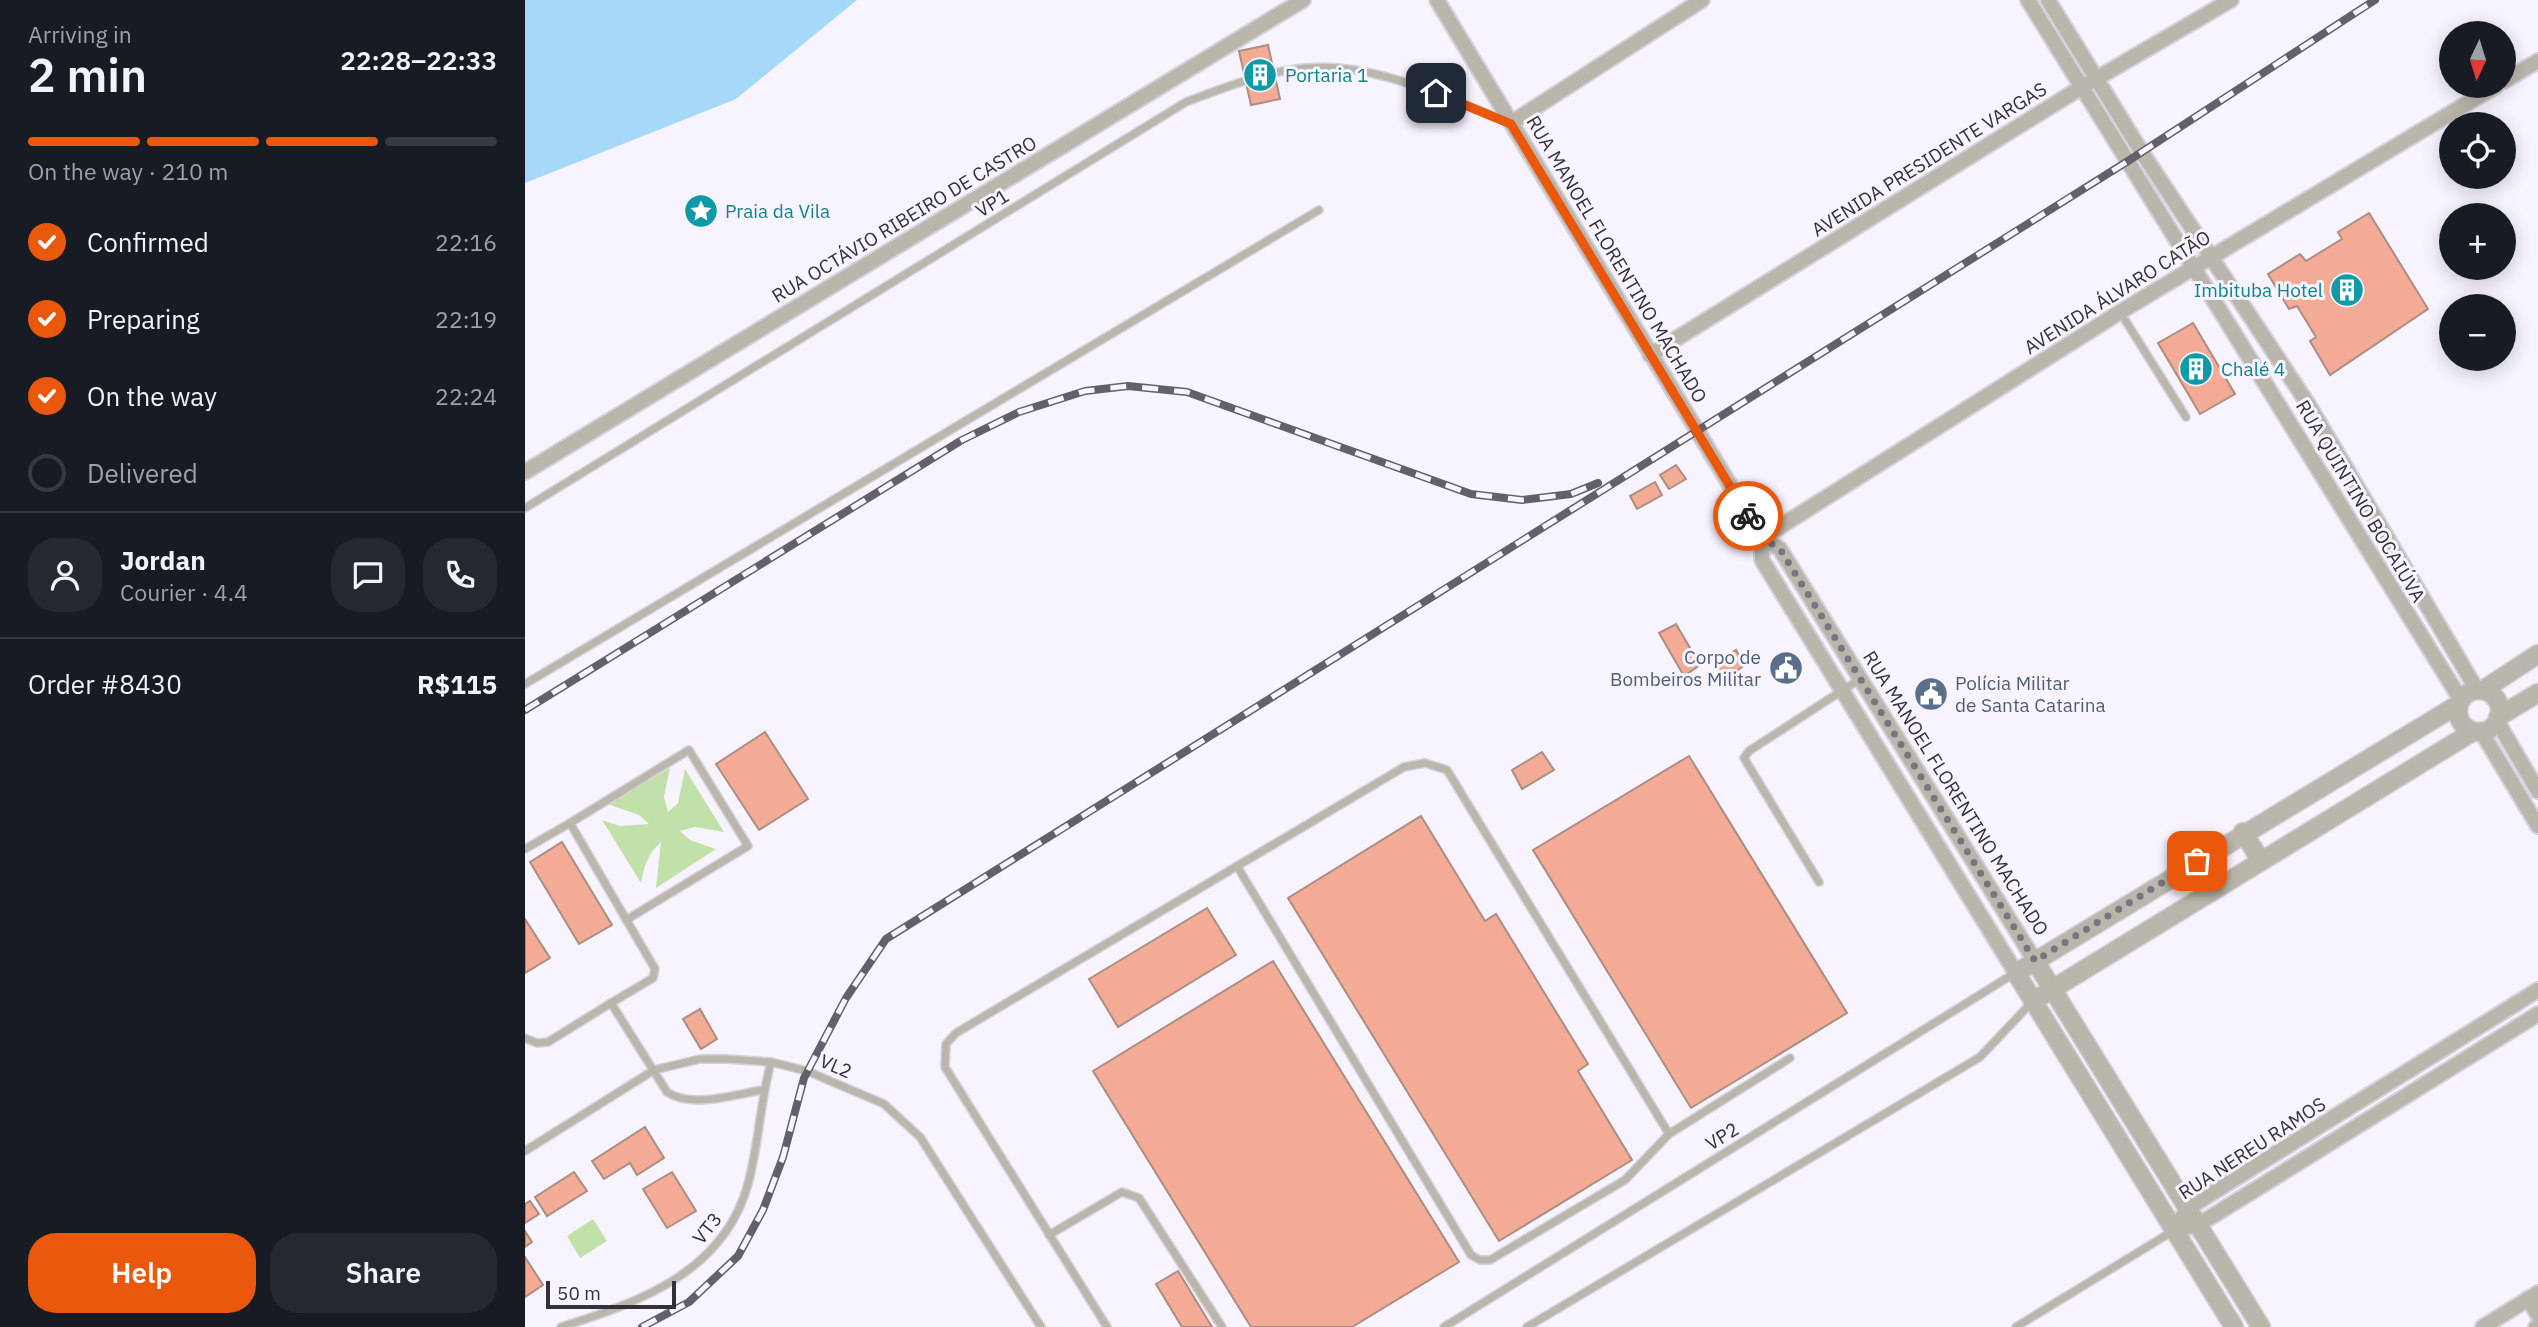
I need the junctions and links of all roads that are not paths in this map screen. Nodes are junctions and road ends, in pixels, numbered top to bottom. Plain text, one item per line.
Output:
1 (1303, 0) edge
2 (1437, 0) edge
3 (1702, 0) edge
4 (2028, 0) edge
5 (2048, 0) edge
6 (2231, 0) edge
7 (2538, 61) edge
8 (2517, 73) edge
9 (2098, 80) junction
10 (2082, 87) junction
11 (2476, 98) edge
12 (1511, 124) junction
13 (1319, 210) dead end
14 (2213, 255) junction
15 (2194, 267) junction
16 (2120, 312) junction
17 (1650, 355) junction
18 (2308, 404) junction
19 (2186, 416) dead end
20 (2287, 416) junction
21 (525, 472) edge
22 (525, 508) edge
23 (1762, 538) junction
24 (2388, 540) junction
25 (2369, 551) junction
26 (2408, 574) junction
27 (2389, 586) junction
28 (2538, 654) edge
29 (1860, 678) junction
30 (525, 684) edge
31 (2480, 690) junction
32 (1843, 691) junction
33 (2538, 693) edge
34 (2460, 702) junction
35 (2498, 719) junction
36 (2477, 731) junction
37 (1900, 742) junction
38 (1881, 754) junction
39 (2538, 791) edge
40 (570, 823) junction
41 (2538, 825) edge
42 (2243, 832) junction
43 (525, 849) edge
44 (2261, 861) junction
45 (1237, 866) junction
46 (1819, 882) dead end
47 (626, 920) junction
48 (2035, 961) junction
49 (2016, 972) junction
50 (2052, 989) junction
51 (2532, 994) edge
52 (2033, 1001) junction
53 (611, 1003) junction
54 (2538, 1014) edge
55 (525, 1038) edge
56 (1790, 1058) dead end
57 (771, 1062) junction
58 (654, 1070) junction
59 (2405, 1073) junction
60 (763, 1090) junction
61 (2415, 1090) junction
62 (1669, 1134) junction
63 (525, 1151) edge
64 (2188, 1208) junction
65 (2198, 1225) junction
66 (2174, 1230) junction
67 (1049, 1236) junction
68 (2533, 1296) edge
69 (2538, 1315) edge
70 (561, 1327) edge
71 (1041, 1327) edge
72 (1107, 1327) edge
73 (1222, 1327) edge
74 (1444, 1327) edge
75 (1527, 1327) edge
76 (2015, 1327) edge
77 (2234, 1327) edge
78 (2261, 1327) edge
79 (2483, 1327) edge

1 - 21 street, RUA OCTÁVIO RIBEIRO DE CASTRO
2 - 12 street, RUA MANOEL FLORENTINO MACHADO
3 - 12 street
4 - 10 street, RUA QUINTINO BOCAIÚVA
5 - 9 street, RUA QUINTINO BOCAIÚVA
6 - 9 street, AVENIDA PRESIDENTE VARGAS
7 - 8 street
9 - 10 street, AVENIDA PRESIDENTE VARGAS
9 - 14 street, RUA QUINTINO BOCAIÚVA
10 - 15 street, RUA QUINTINO BOCAIÚVA
10 - 17 street, AVENIDA PRESIDENTE VARGAS
11 - 14 street, AVENIDA ÁLVARO CATÃO
12 - 17 street, RUA MANOEL FLORENTINO MACHADO
12 - 22 lane, VP1
13 - 30 lane
14 - 15 street, AVENIDA ÁLVARO CATÃO
14 - 18 street, RUA QUINTINO BOCAIÚVA
15 - 16 street, AVENIDA ÁLVARO CATÃO
15 - 20 street, RUA QUINTINO BOCAIÚVA
16 - 19 lane
16 - 23 street, AVENIDA ÁLVARO CATÃO
17 - 23 street, RUA MANOEL FLORENTINO MACHADO
18 - 20 street
18 - 24 street, RUA QUINTINO BOCAIÚVA
20 - 25 street, RUA QUINTINO BOCAIÚVA
23 - 29 street, RUA MANOEL FLORENTINO MACHADO
23 - 32 street, RUA MANOEL FLORENTINO MACHADO
24 - 25 street
24 - 26 street, RUA QUINTINO BOCAIÚVA
25 - 27 street, RUA QUINTINO BOCAIÚVA
26 - 27 street
26 - 31 street, RUA QUINTINO BOCAIÚVA
27 - 34 street, RUA QUINTINO BOCAIÚVA
28 - 31 street
29 - 32 lane
29 - 37 street, RUA MANOEL FLORENTINO MACHADO
31 - 34 street
31 - 35 street
32 - 38 street, RUA MANOEL FLORENTINO MACHADO
32 - 46 lane
33 - 35 street
34 - 36 street
34 - 42 street
35 - 36 street
35 - 39 street
36 - 41 street
36 - 44 street
37 - 38 lane
37 - 48 street, RUA MANOEL FLORENTINO MACHADO
38 - 49 street, RUA MANOEL FLORENTINO MACHADO
40 - 43 lane
40 - 47 lane
40 - 47 lane
42 - 44 street
42 - 48 street
44 - 50 street
45 - 62 lane
45 - 62 lane
45 - 67 lane
47 - 53 lane
48 - 49 street
48 - 50 street, RUA MANOEL FLORENTINO MACHADO
49 - 52 street, RUA MANOEL FLORENTINO MACHADO
49 - 74 lane, VP2
50 - 52 street
50 - 64 street, RUA MANOEL FLORENTINO MACHADO
51 - 54 street
51 - 59 street, RUA NEREU RAMOS
52 - 66 street, RUA MANOEL FLORENTINO MACHADO
52 - 75 lane
53 - 55 lane
53 - 58 lane
54 - 61 street, RUA NEREU RAMOS
56 - 62 lane
57 - 58 lane, VL2
57 - 60 lane, VT3
57 - 71 lane, VL2
58 - 60 lane
58 - 63 lane, VL2
59 - 61 street
59 - 64 street, RUA NEREU RAMOS
60 - 70 lane, VT3
61 - 65 street, RUA NEREU RAMOS
64 - 65 street, RUA MANOEL FLORENTINO MACHADO
64 - 66 street, RUA NEREU RAMOS
65 - 66 street, RUA NEREU RAMOS
65 - 78 street, RUA MANOEL FLORENTINO MACHADO
66 - 76 lane
66 - 77 street, RUA MANOEL FLORENTINO MACHADO
67 - 72 lane
67 - 73 lane
68 - 69 street
68 - 79 street

